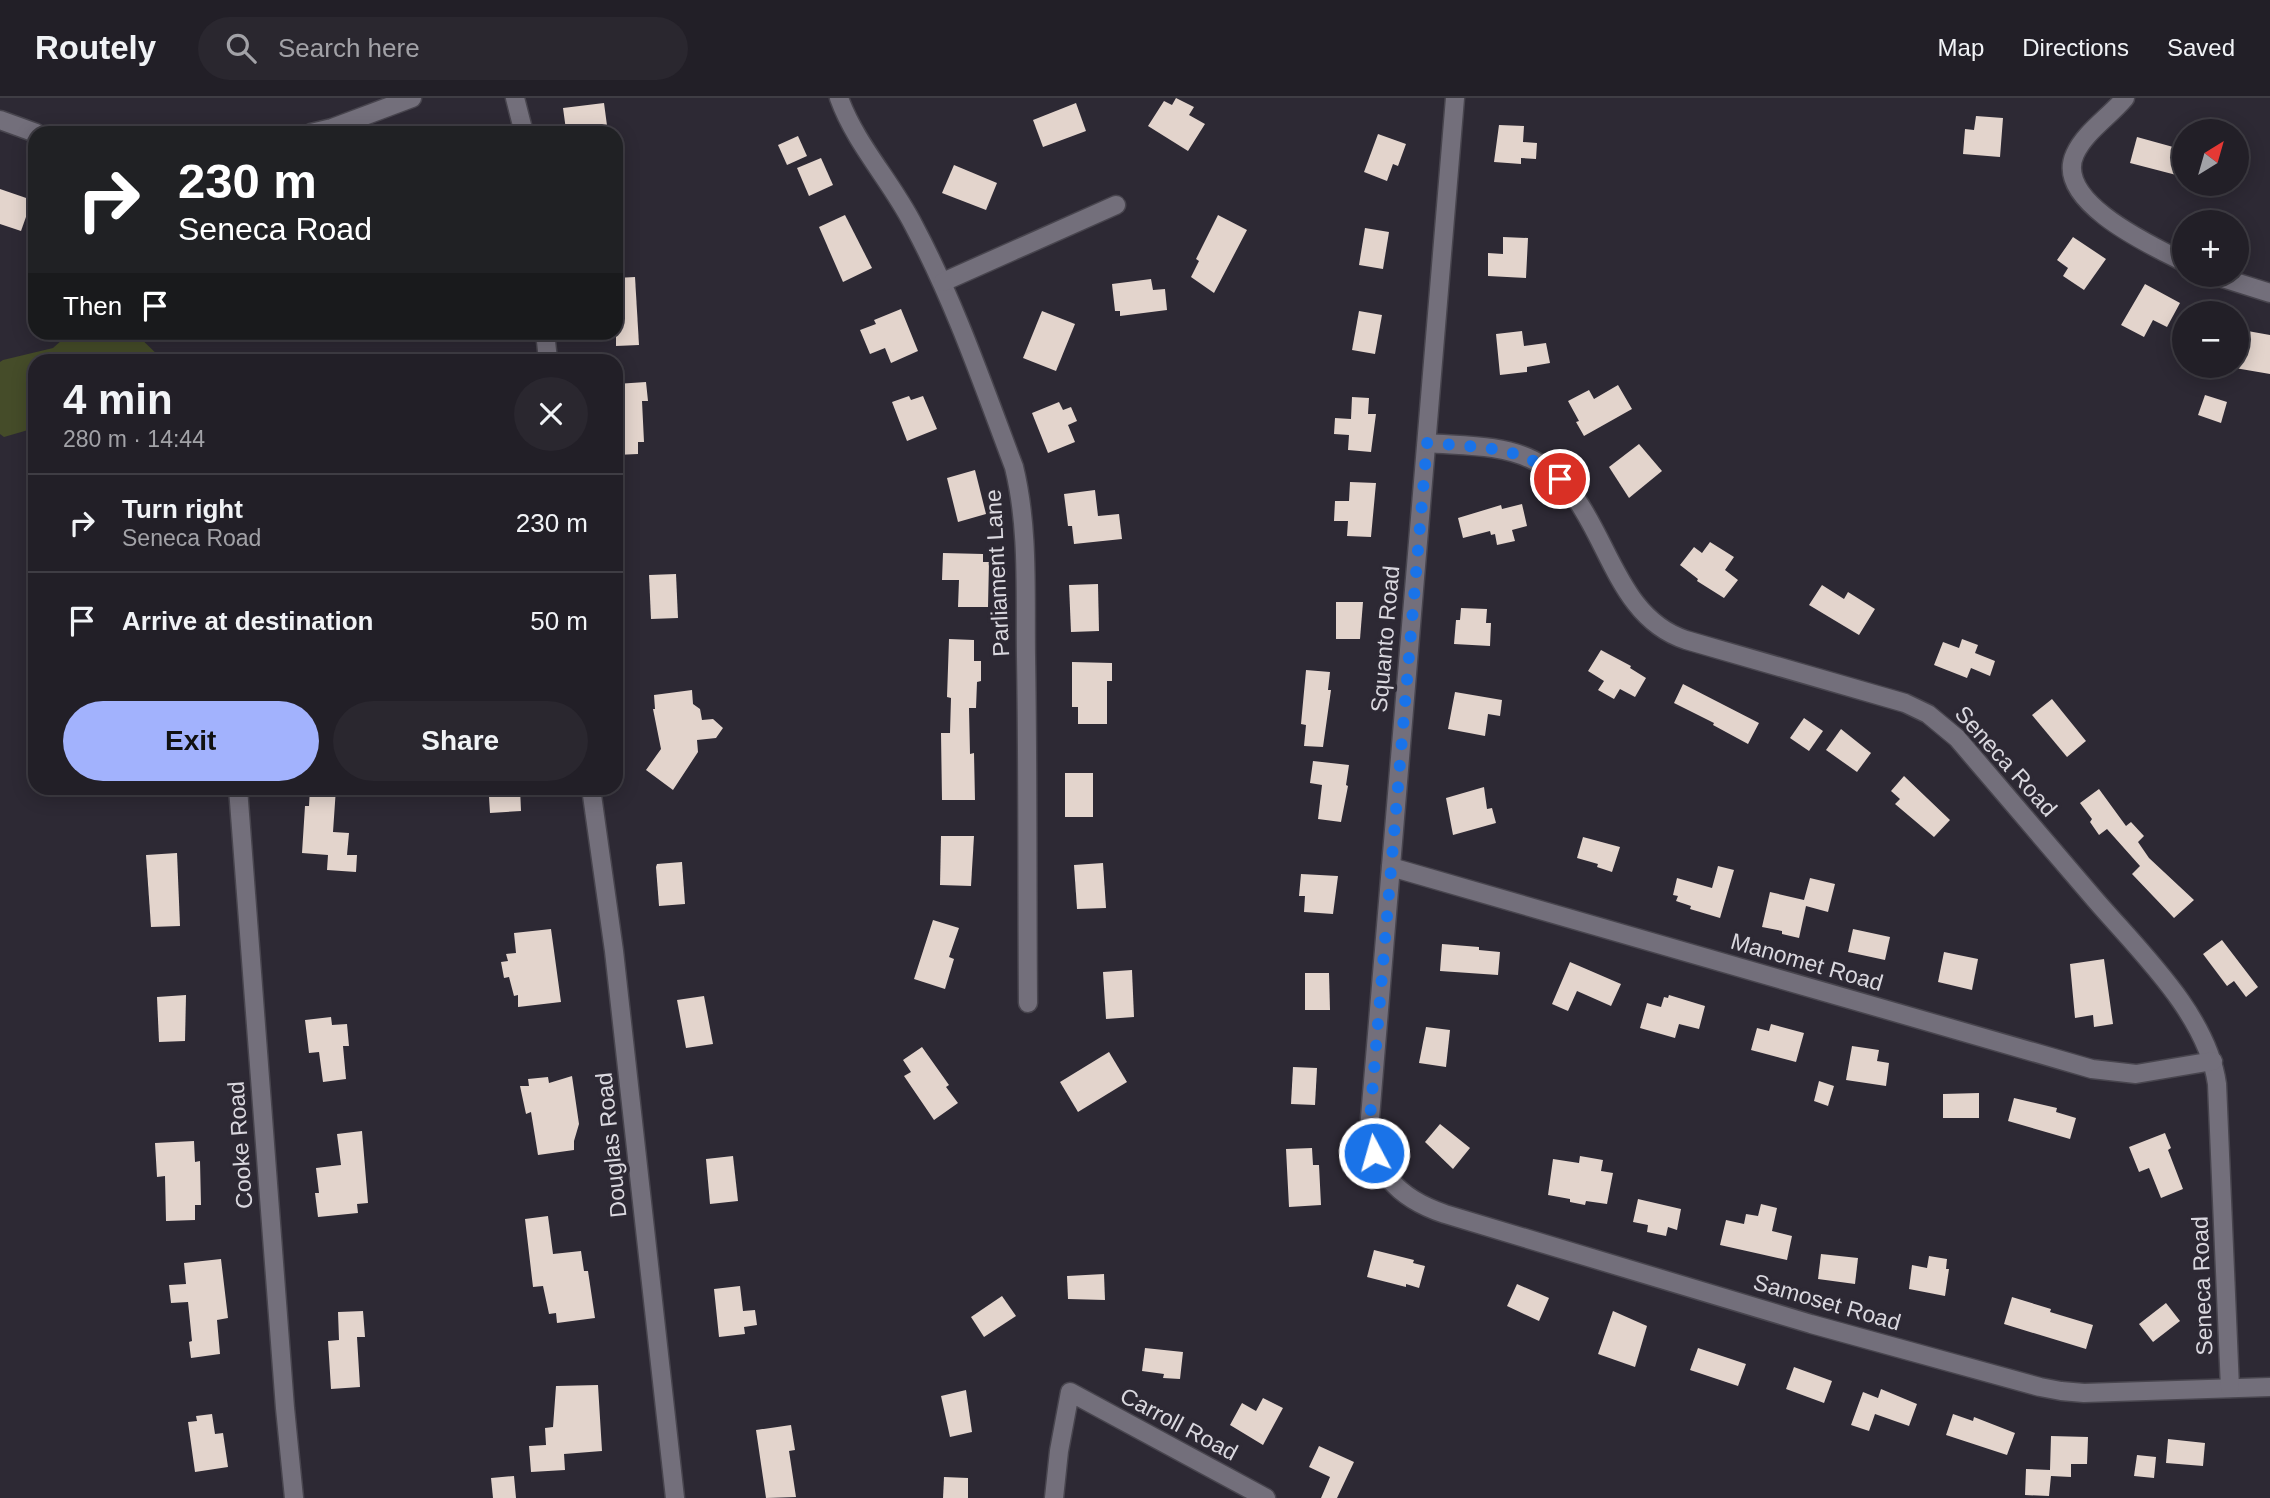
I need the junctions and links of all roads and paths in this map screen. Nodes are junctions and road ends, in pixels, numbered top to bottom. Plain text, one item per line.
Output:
1 (412, 98) edge
2 (515, 98) edge
3 (839, 98) edge
4 (1455, 98) edge
5 (2125, 98) edge
6 (0, 120) edge
7 (331, 126) edge
8 (522, 126) edge
9 (28, 130) edge
10 (1116, 205) dead end
11 (2172, 255) edge
12 (943, 282) junction
13 (2249, 286) edge
14 (2270, 293) edge
15 (1427, 443) junction
16 (239, 795) edge
17 (592, 795) edge
18 (1391, 867) junction
19 (1028, 1003) dead end
20 (2213, 1061) junction
21 (1389, 1180) joint
22 (2270, 1387) edge
23 (2231, 1388) junction
24 (294, 1498) edge
25 (675, 1498) edge
26 (1055, 1498) edge
27 (1266, 1498) edge

1 - 7 street
2 - 8 street
3 - 12 street, Parliament Lane
4 - 15 street, Squanto Road
5 - 11 street
6 - 9 street
10 - 12 street
12 - 19 street, Parliament Lane
13 - 14 street
15 - 18 street, Squanto Road
15 - 20 street, Seneca Road
16 - 24 street, Cooke Road
17 - 25 street, Douglas Road
18 - 20 street, Manomet Road
18 - 21 street, Squanto Road
20 - 23 street, Seneca Road
21 - 23 street, Samoset Road
22 - 23 street, Samoset Road
26 - 27 street, Carroll Road

